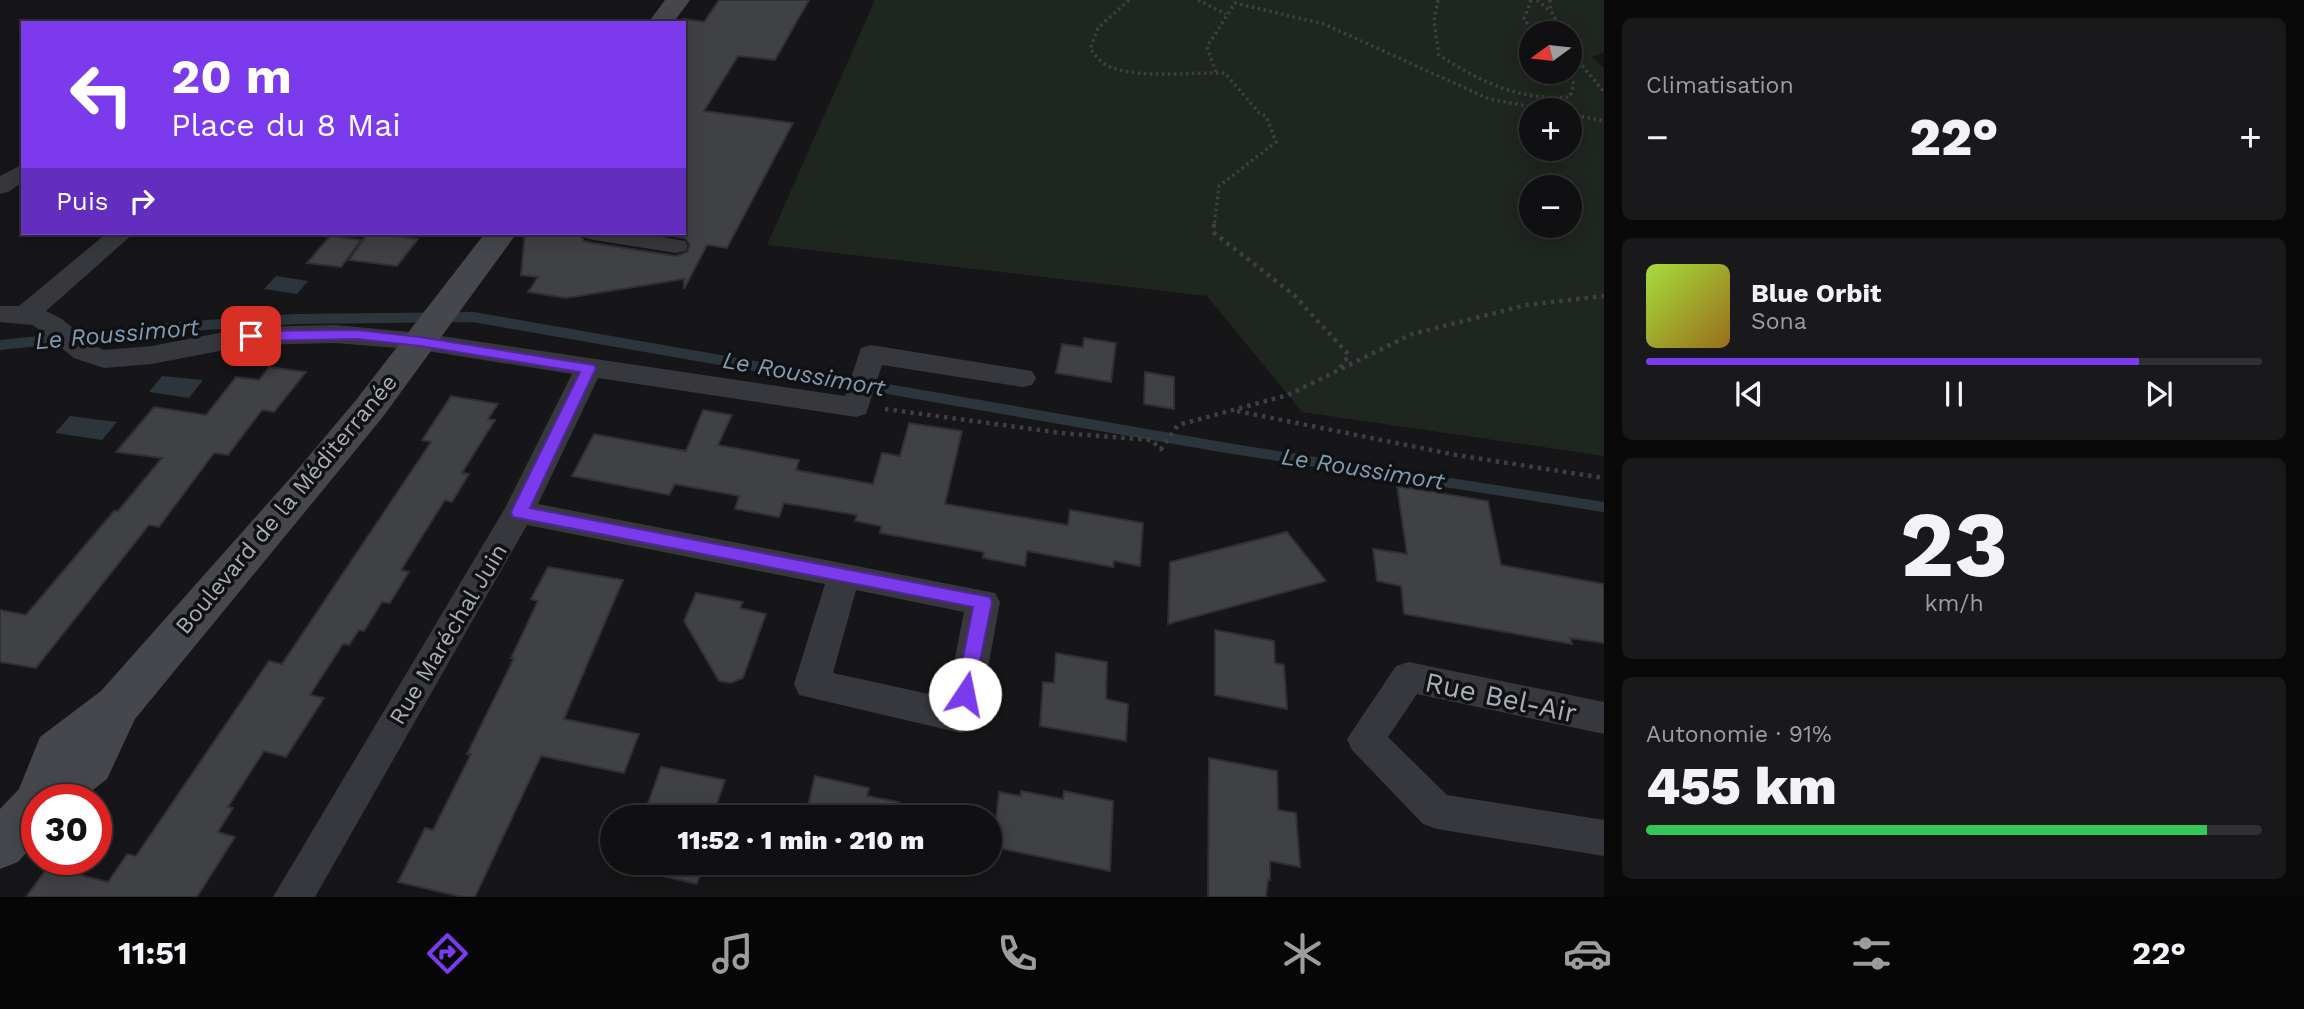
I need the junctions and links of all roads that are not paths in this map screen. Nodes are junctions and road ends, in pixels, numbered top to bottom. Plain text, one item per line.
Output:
1 (678, 0) edge
2 (662, 21) edge
3 (21, 172) edge
4 (0, 187) edge
5 (120, 235) edge
6 (500, 235) edge
7 (607, 235) edge
8 (676, 246) dead end
9 (0, 314) edge
10 (35, 317) junction
11 (425, 335) junction
12 (589, 368) junction
13 (1022, 378) dead end
14 (519, 512) junction
15 (844, 576) junction
16 (1604, 718) edge
17 (62, 784) edge
18 (21, 821) edge
19 (1604, 838) edge
20 (0, 845) edge
21 (293, 897) edge

1 - 2 main road
3 - 4 street
5 - 10 street
6 - 11 main road, Boulevard de la Méditerranée
7 - 8 street
9 - 10 street
10 - 11 street
11 - 12 street
11 - 17 main road, Boulevard de la Méditerranée
12 - 13 street
12 - 14 street, Rue Maréchal Juin
14 - 15 street
14 - 21 street, Rue Maréchal Juin
15 - 15 street
16 - 19 street, Rue Bel-Air
18 - 20 main road, Boulevard de la Méditerranée

